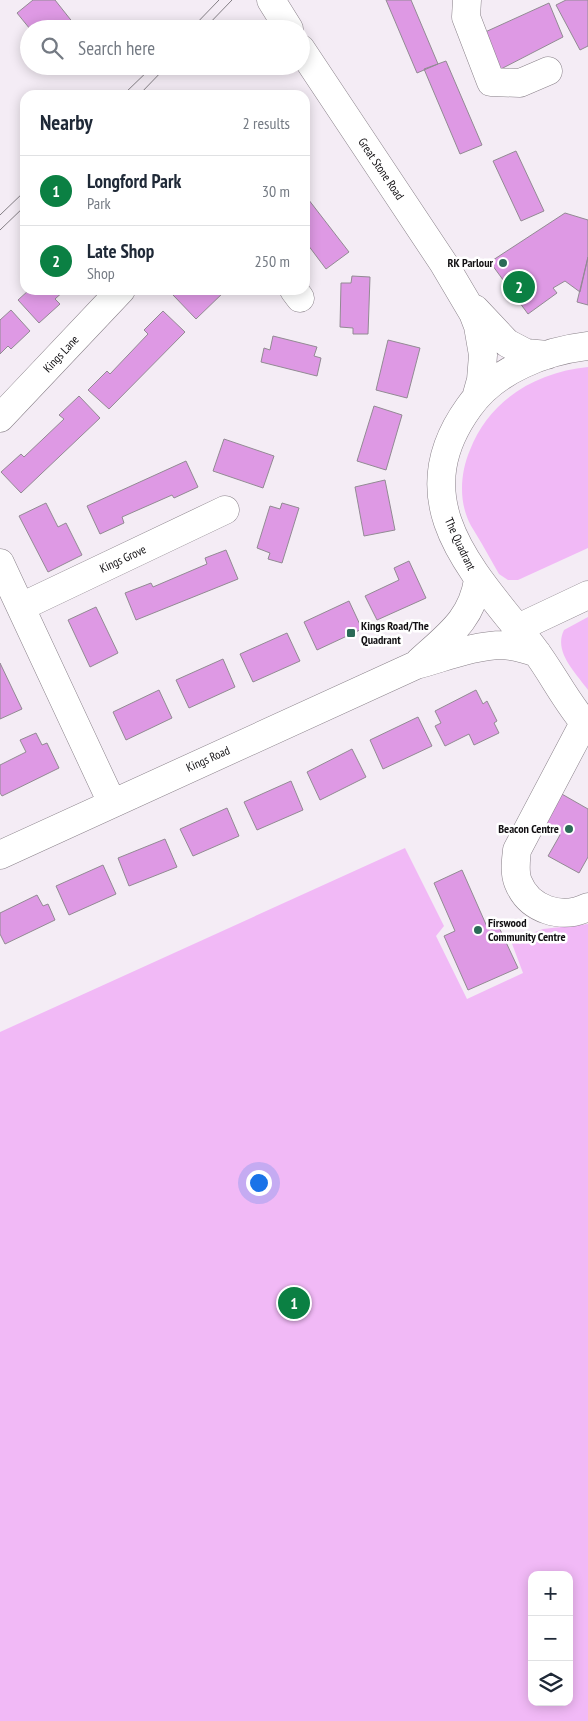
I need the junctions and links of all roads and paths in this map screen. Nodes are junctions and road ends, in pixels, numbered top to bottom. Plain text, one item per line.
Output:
1 (271, 0) edge
2 (467, 0) edge
3 (284, 20) edge
4 (310, 63) edge
5 (548, 71) dead end
6 (460, 291) junction
7 (116, 295) edge
8 (588, 346) edge
9 (546, 356) junction
10 (476, 398) junction
11 (0, 418) edge
12 (225, 510) dead end
13 (0, 563) edge
14 (478, 580) junction
15 (588, 595) edge
16 (21, 607) junction
17 (518, 628) junction
18 (537, 653) junction
19 (416, 665) junction
20 (586, 725) edge
21 (112, 802) junction
22 (0, 855) edge
23 (588, 907) edge

1 - 3 street
2 - 5 street
4 - 6 street, Great Stone Road
6 - 9 street, Great Stone Road
6 - 10 street, Great Stone Road
7 - 11 street, Kings Lane
8 - 9 street, The Quadrant
9 - 10 street, The Quadrant
10 - 14 street, The Quadrant
12 - 16 street, Kings Grove
13 - 16 street
14 - 17 street, The Quadrant
14 - 19 street, Kings Road
15 - 17 street
16 - 21 street
17 - 18 street, The Quadrant
18 - 19 street, Kings Road
18 - 20 street, The Quadrant
19 - 21 street, Kings Road
20 - 23 street
21 - 22 street, Kings Road

